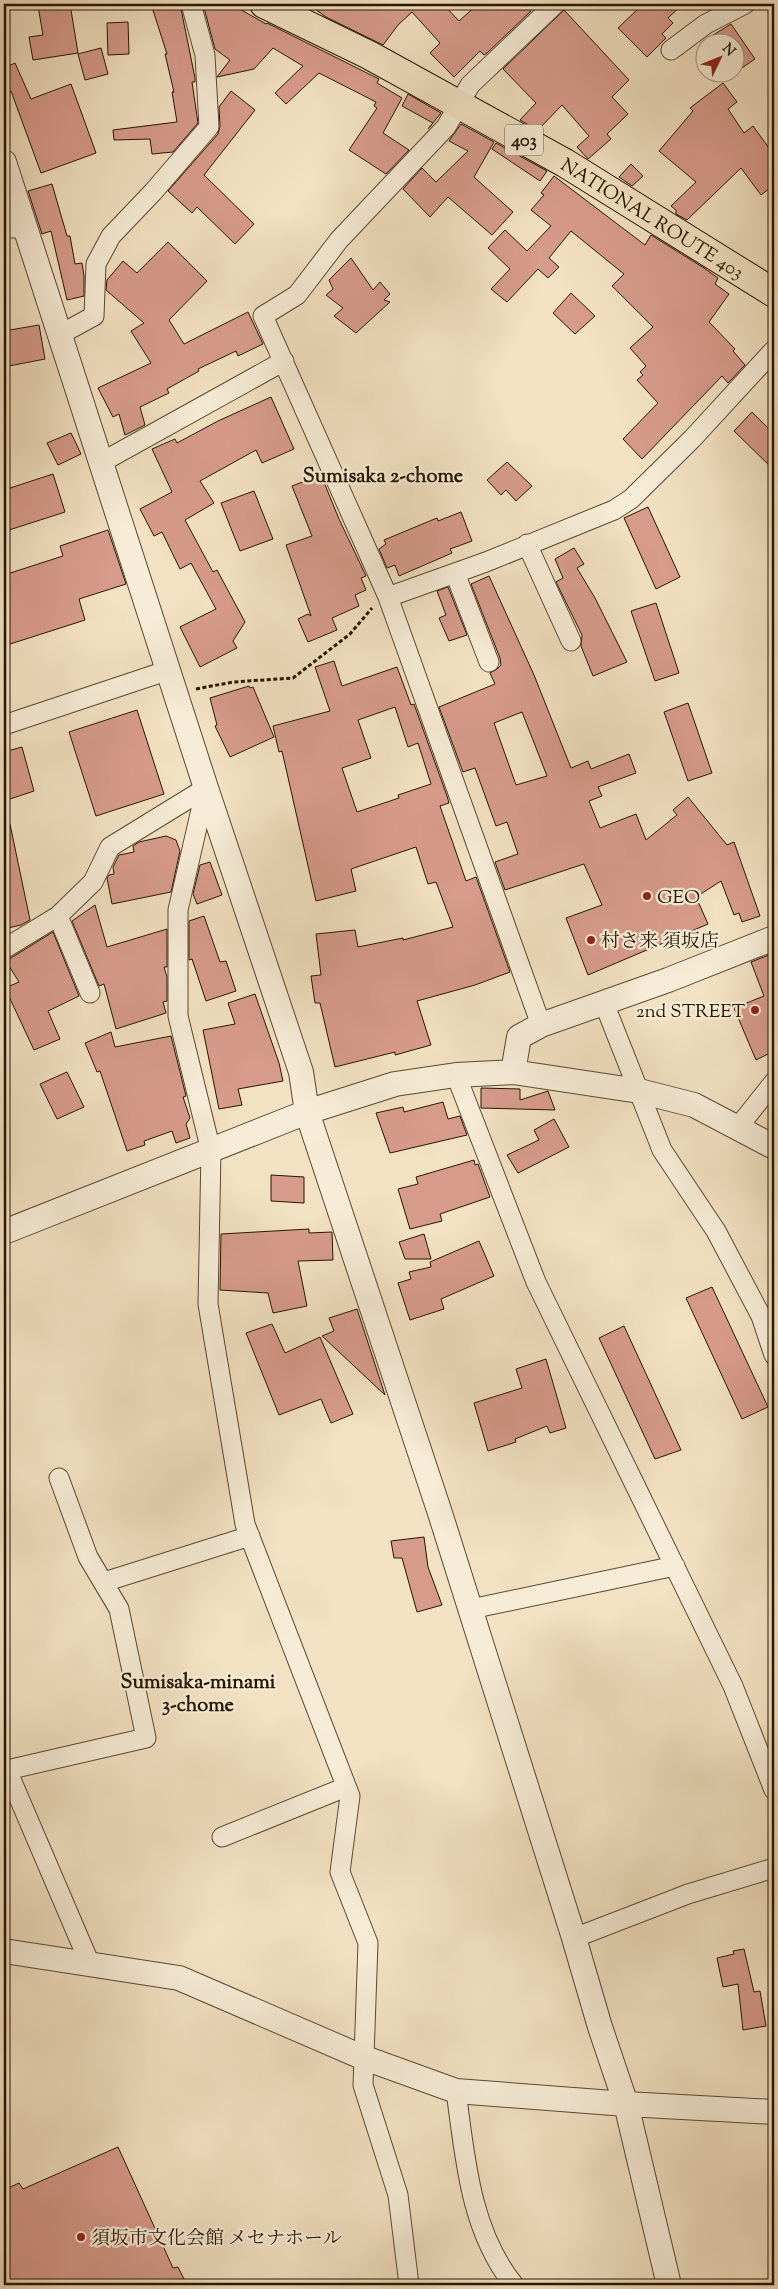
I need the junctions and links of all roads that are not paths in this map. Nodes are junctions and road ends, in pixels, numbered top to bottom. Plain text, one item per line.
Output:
1 (191, 4) edge
2 (264, 4) edge
3 (555, 4) edge
4 (745, 4) edge
5 (672, 50) dead end
6 (460, 104) junction
7 (4, 162) edge
8 (14, 228) edge
9 (774, 293) edge
10 (60, 335) junction
11 (774, 350) edge
12 (284, 360) junction
13 (102, 462) junction
14 (527, 544) junction
15 (455, 573) junction
16 (388, 597) junction
17 (571, 641) dead end
18 (489, 662) dead end
19 (169, 670) junction
20 (4, 725) edge
21 (206, 788) junction
22 (58, 916) junction
23 (774, 938) edge
24 (4, 949) edge
25 (90, 993) dead end
26 (604, 1003) junction
27 (541, 1025) junction
28 (513, 1072) junction
29 (456, 1075) junction
30 (774, 1082) edge
31 (639, 1091) junction
32 (307, 1112) junction
33 (739, 1126) junction
34 (774, 1147) edge
35 (211, 1151) junction
36 (4, 1232) edge
37 (774, 1355) edge
38 (59, 1478) dead end
39 (250, 1536) junction
40 (674, 1566) junction
41 (104, 1582) junction
42 (471, 1609) junction
43 (346, 1787) junction
44 (774, 1790) edge
45 (222, 1838) dead end
46 (774, 1868) edge
47 (574, 1938) junction
48 (4, 1951) edge
49 (90, 1964) junction
50 (362, 2057) junction
51 (456, 2090) junction
52 (626, 2104) junction
53 (774, 2112) edge
54 (409, 2285) edge
55 (514, 2285) edge
56 (669, 2285) edge

1 - 10 street
2 - 6 highway, NATIONAL ROUTE 403 / 403
3 - 6 street
4 - 5 street
6 - 9 highway, NATIONAL ROUTE 403 / 403
6 - 12 street
7 - 8 street
8 - 10 street
10 - 13 street
11 - 14 street
12 - 13 street
12 - 16 street
13 - 19 street
14 - 15 street
14 - 17 street
15 - 16 street
15 - 18 street
16 - 27 street
19 - 20 street
19 - 21 street
21 - 22 street
21 - 32 street
21 - 35 street
22 - 24 street
22 - 25 street
23 - 26 street
26 - 27 street
26 - 31 street
27 - 28 street
28 - 29 street
28 - 31 street
29 - 32 street
29 - 40 street
30 - 33 street
31 - 33 street
31 - 37 street
32 - 35 street
32 - 42 street
33 - 34 street
35 - 36 street
35 - 39 street
38 - 41 street
39 - 41 street
39 - 43 street
40 - 42 street
40 - 44 street
41 - 49 street
42 - 47 street
43 - 45 street
43 - 50 street
46 - 47 street
47 - 52 street
48 - 49 street
49 - 50 street
50 - 51 street
50 - 54 street
51 - 52 street
51 - 55 street
52 - 53 street
52 - 56 street

